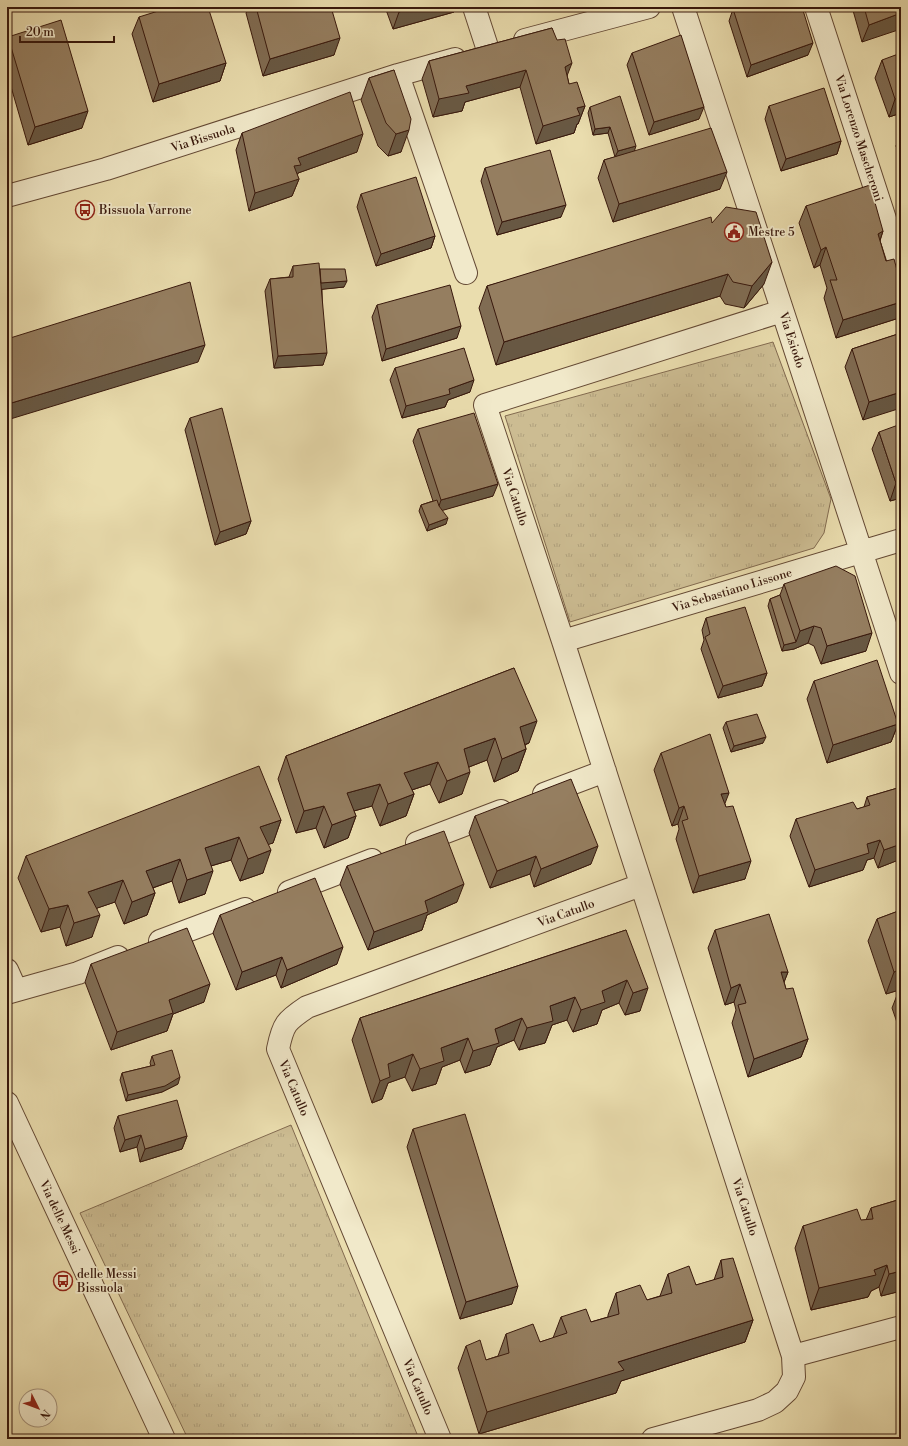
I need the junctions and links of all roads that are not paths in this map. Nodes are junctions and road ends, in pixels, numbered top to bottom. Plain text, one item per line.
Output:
1 (474, 7) edge
2 (649, 7) edge
3 (683, 7) edge
4 (816, 7) edge
5 (488, 50) junction
6 (398, 75) junction
7 (7, 196) edge
8 (901, 268) edge
9 (466, 273) dead end
10 (782, 311) junction
11 (901, 540) edge
12 (861, 552) junction
13 (563, 641) junction
14 (901, 673) edge
15 (605, 771) junction
16 (641, 885) junction
17 (7, 970) edge
18 (12, 992) edge
19 (7, 1103) edge
20 (901, 1327) edge
21 (793, 1356) junction
22 (164, 1439) edge
23 (440, 1439) edge
24 (653, 1439) edge

1 - 5 street
2 - 5 street, Via Bissuola
3 - 10 street, Via Esiodo
4 - 8 street, Via Lorenzo Mascheroni
5 - 6 street, Via Bissuola
6 - 7 street, Via Bissuola
6 - 9 street
10 - 12 street, Via Esiodo
10 - 13 street, Via Catullo
11 - 12 street, Via Sebastiano Lissone
12 - 13 street, Via Sebastiano Lissone
12 - 14 street, Via Esiodo
13 - 15 street, Via Catullo
15 - 16 street, Via Catullo
15 - 18 street
16 - 21 street, Via Catullo
16 - 23 street, Via Catullo
17 - 18 street
19 - 22 street, Via delle Messi
20 - 21 street
21 - 24 street, Via Catullo

